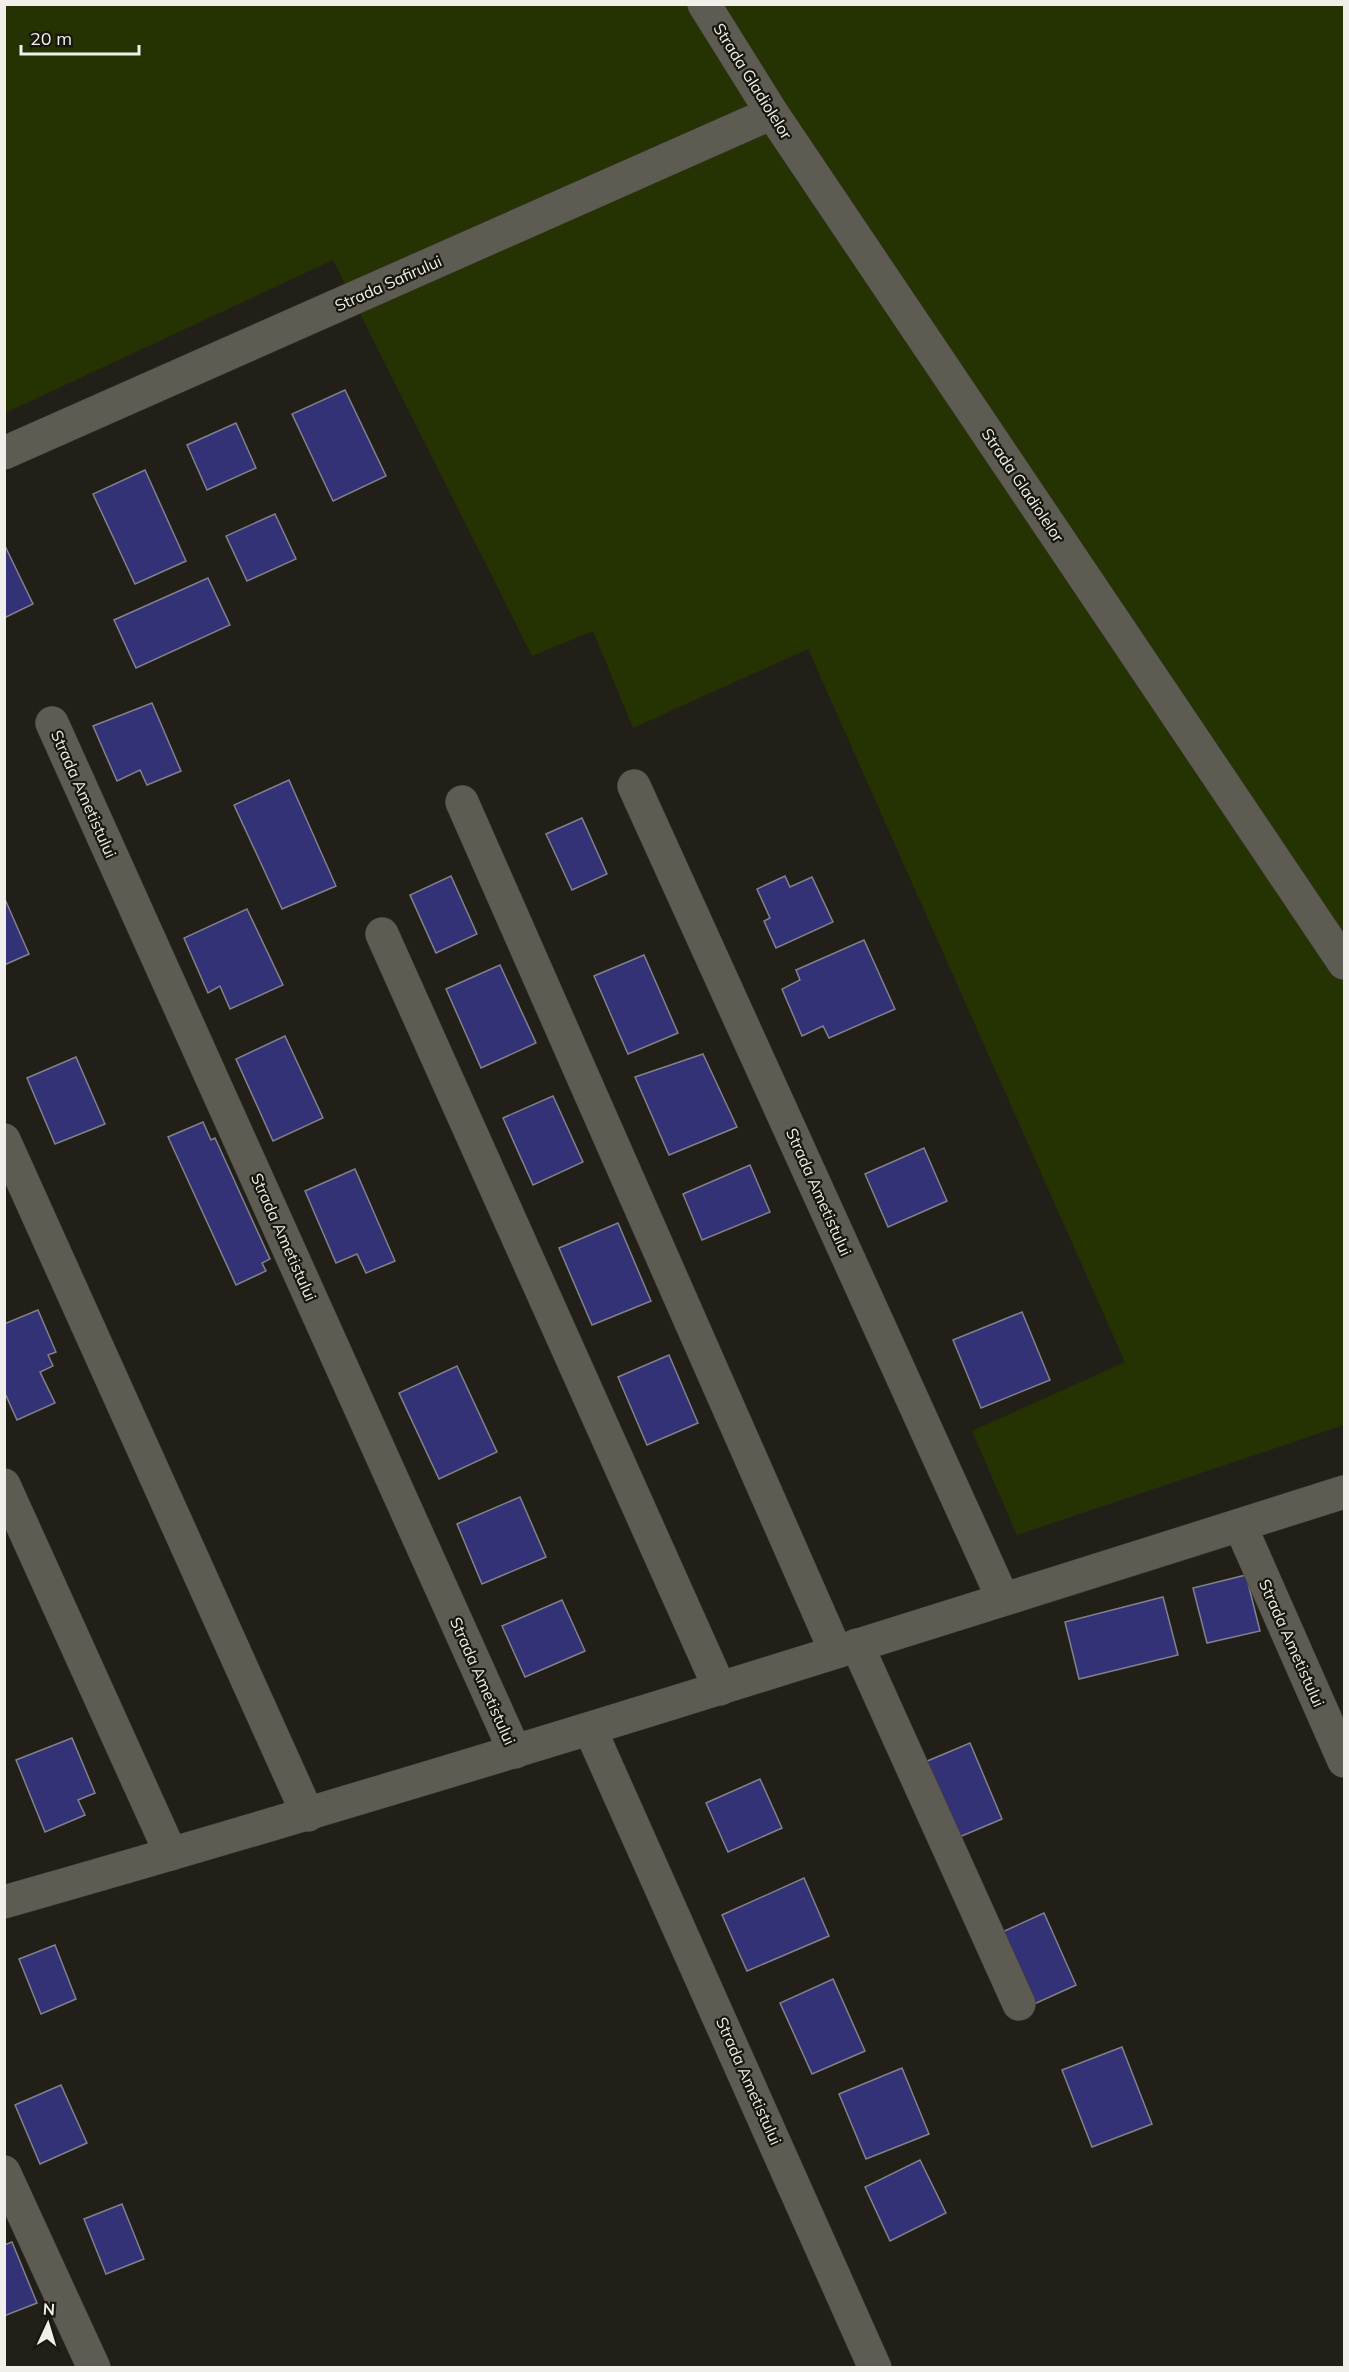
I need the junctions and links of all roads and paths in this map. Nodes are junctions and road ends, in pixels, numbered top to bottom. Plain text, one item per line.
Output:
1 (704, 4) edge
2 (772, 113) junction
3 (4, 453) edge
4 (52, 723) dead end
5 (634, 786) dead end
6 (462, 801) dead end
7 (382, 934) dead end
8 (1344, 963) edge
9 (4, 1140) edge
10 (4, 1485) edge
11 (1344, 1492) edge
12 (1240, 1525) junction
13 (1003, 1599) junction
14 (847, 1649) junction
15 (720, 1689) junction
16 (591, 1729) junction
17 (515, 1752) junction
18 (1344, 1761) edge
19 (308, 1815) junction
20 (171, 1854) junction
21 (4, 1902) edge
22 (1019, 2004) dead end
23 (4, 2172) edge
24 (94, 2367) edge
25 (875, 2367) edge

1 - 2 street, Strada Gladiolelor
2 - 3 street, Strada Safirului
2 - 8 street, Strada Gladiolelor
4 - 17 street, Strada Ametistului
5 - 13 street, Strada Ametistului
6 - 14 street
7 - 15 street
9 - 19 street
10 - 20 street
11 - 12 street, Strada Ametistului
12 - 13 street, Strada Ametistului
12 - 18 street, Strada Ametistului
13 - 14 street, Strada Ametistului
14 - 15 street, Strada Ametistului
14 - 22 street
15 - 16 street, Strada Ametistului
16 - 17 street, Strada Ametistului
16 - 25 street, Strada Ametistului
17 - 19 street, Strada Ametistului
19 - 20 street, Strada Ametistului
20 - 21 street, Strada Ametistului
23 - 24 street

